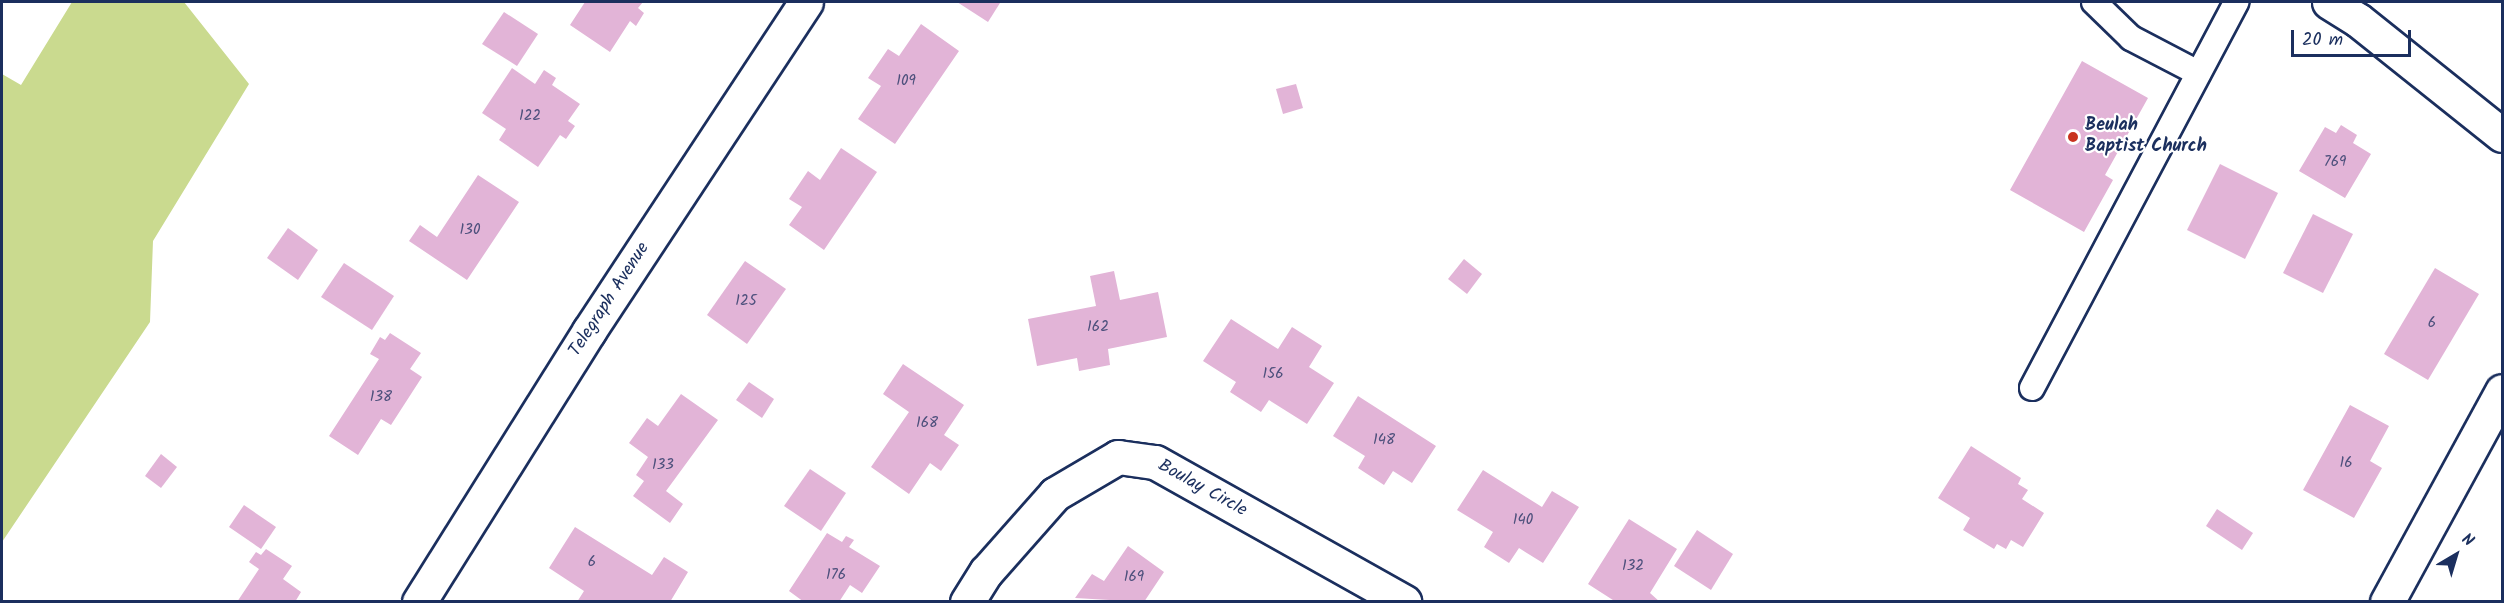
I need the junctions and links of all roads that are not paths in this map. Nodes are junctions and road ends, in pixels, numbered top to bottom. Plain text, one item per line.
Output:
1 (806, 2) edge
2 (2094, 2) edge
3 (2236, 2) edge
4 (2328, 2) edge
5 (2361, 11) edge
6 (2198, 73) junction
7 (2502, 135) edge
8 (2032, 388) dead end
9 (2502, 391) edge
10 (419, 602) edge
11 (967, 602) edge
12 (1404, 602) edge
13 (2387, 602) edge

1 - 10 street, Telegraph Avenue
2 - 6 lane
3 - 6 lane
4 - 5 street
5 - 7 street
6 - 8 lane
9 - 13 street
11 - 12 street, Boulay Circle

